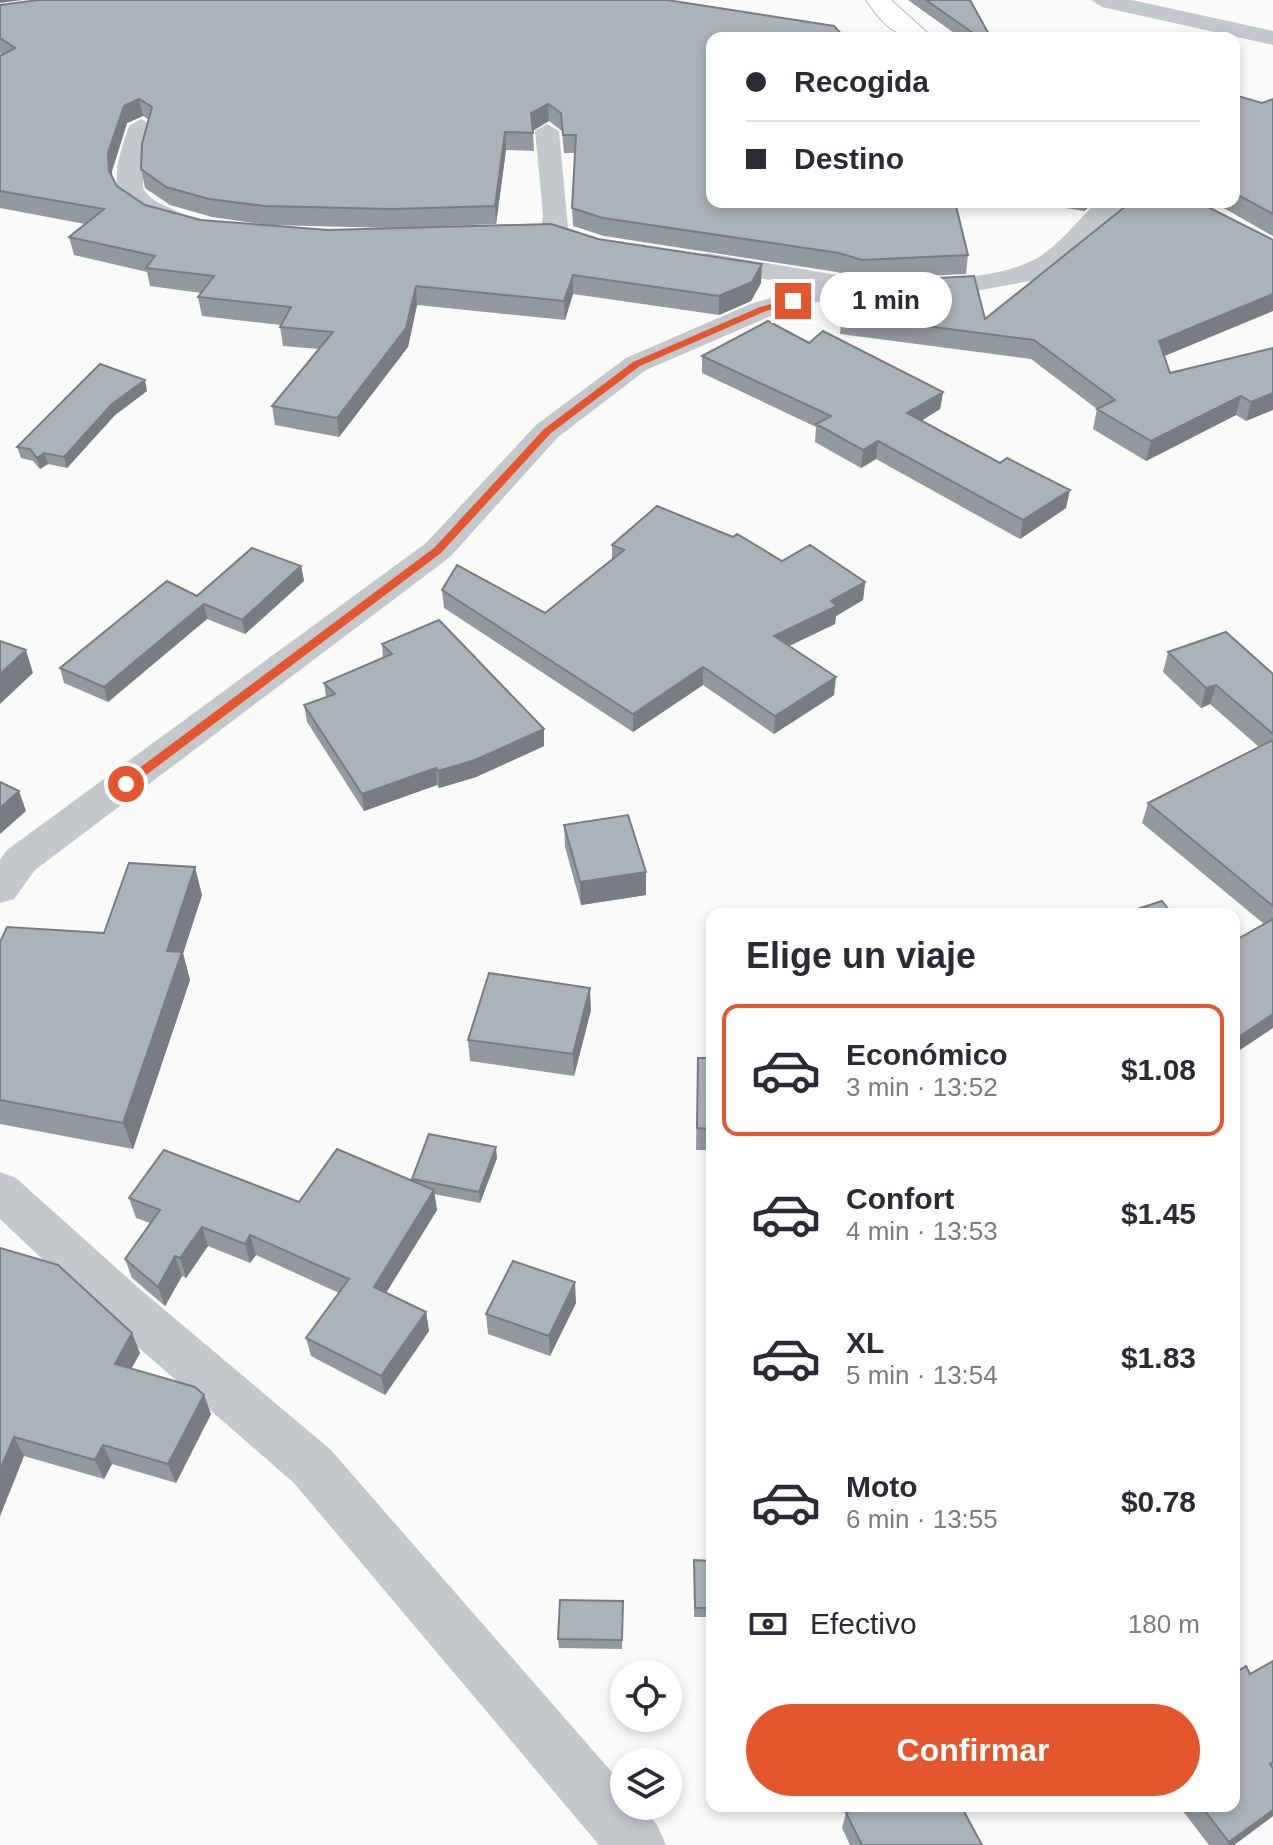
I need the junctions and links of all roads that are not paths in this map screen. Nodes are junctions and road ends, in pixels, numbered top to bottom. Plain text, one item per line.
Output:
1 (878, 0) edge
2 (1102, 0) edge
3 (912, 32) edge
4 (1273, 38) edge
5 (141, 126) dead end
6 (547, 131) dead end
7 (1106, 208) edge
8 (207, 227) edge
9 (554, 232) junction
10 (522, 233) edge
11 (629, 251) edge
12 (674, 256) edge
13 (873, 289) junction
14 (7, 871) edge
15 (0, 1191) edge
16 (637, 1845) edge

1 - 3 main road
2 - 4 street
5 - 8 street
6 - 9 street
7 - 13 street
9 - 10 street
9 - 11 street
12 - 13 street
13 - 14 street
15 - 16 street

